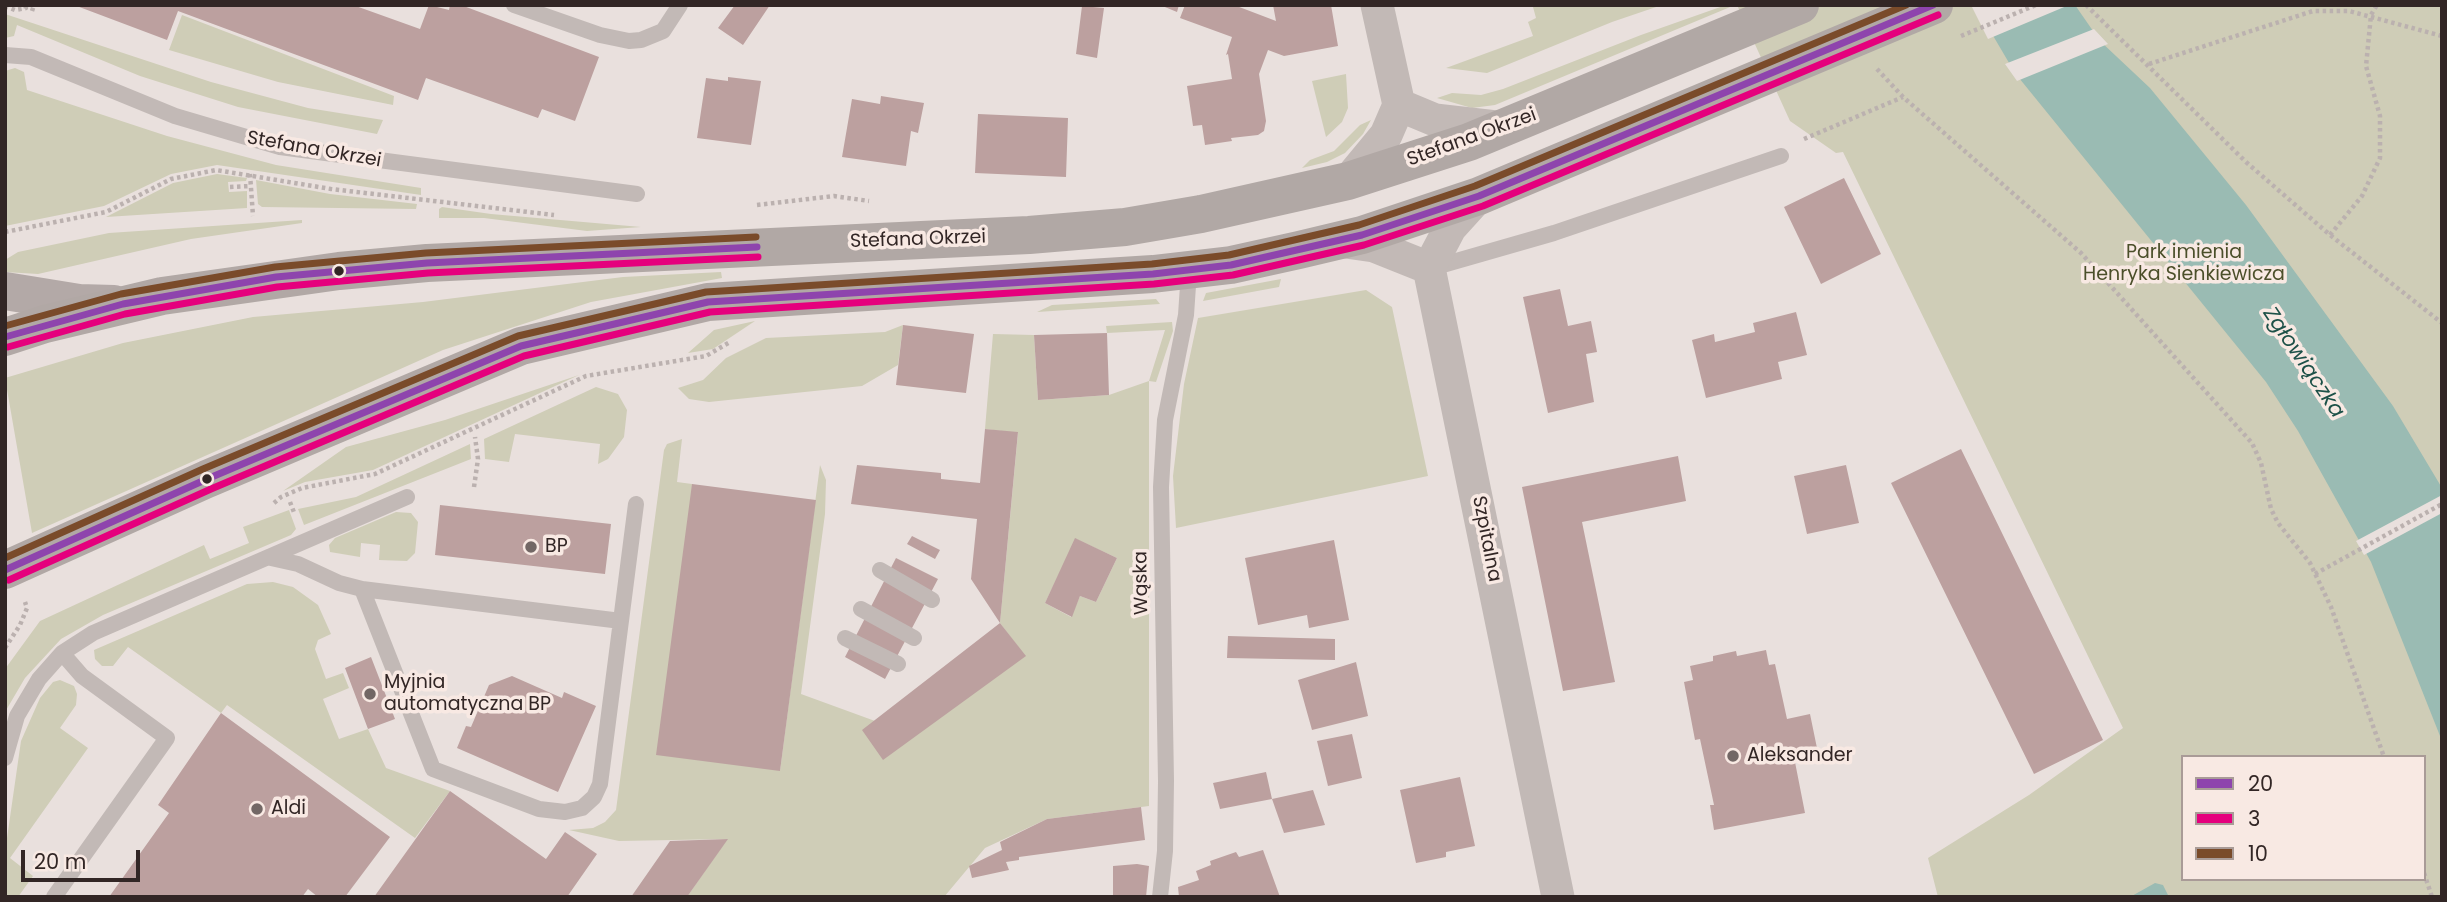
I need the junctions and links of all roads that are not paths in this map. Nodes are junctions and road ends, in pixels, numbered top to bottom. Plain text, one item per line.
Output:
1 (514, 5) edge
2 (680, 5) edge
3 (1377, 5) edge
4 (1800, 5) edge
5 (1934, 5) edge
6 (5, 55) edge
7 (1399, 105) junction
8 (1507, 128) junction
9 (1781, 156) dead end
10 (1348, 181) junction
11 (637, 194) dead end
12 (1479, 197) junction
13 (1338, 241) junction
14 (1429, 268) junction
15 (1189, 271) junction
16 (5, 291) edge
17 (123, 304) junction
18 (5, 337) edge
19 (407, 497) dead end
20 (636, 504) dead end
21 (268, 558) junction
22 (880, 570) dead end
23 (15, 584) edge
24 (362, 589) junction
25 (932, 600) dead end
26 (861, 608) dead end
27 (621, 621) junction
28 (845, 638) dead end
29 (914, 638) dead end
30 (62, 653) junction
31 (898, 664) dead end
32 (5, 758) edge
33 (1553, 895) edge
34 (54, 897) edge
35 (1160, 897) edge

1 - 2 lane
3 - 7 street
4 - 8 main road, Stefana Okrzei
5 - 12 main road
6 - 11 lane, Stefana Okrzei
7 - 8 street
7 - 10 street
8 - 10 main road, Stefana Okrzei
9 - 14 lane
10 - 17 main road, Stefana Okrzei
12 - 13 main road
12 - 14 street
13 - 14 street
13 - 15 main road
14 - 33 street, Szpitalna
15 - 23 main road
15 - 35 lane, Wąska
16 - 17 main road
17 - 18 main road, Stefana Okrzei
19 - 21 lane
20 - 27 lane
21 - 24 lane
21 - 30 lane
22 - 25 lane
24 - 27 lane
24 - 27 lane
26 - 29 lane
28 - 31 lane
30 - 32 lane
30 - 34 lane

